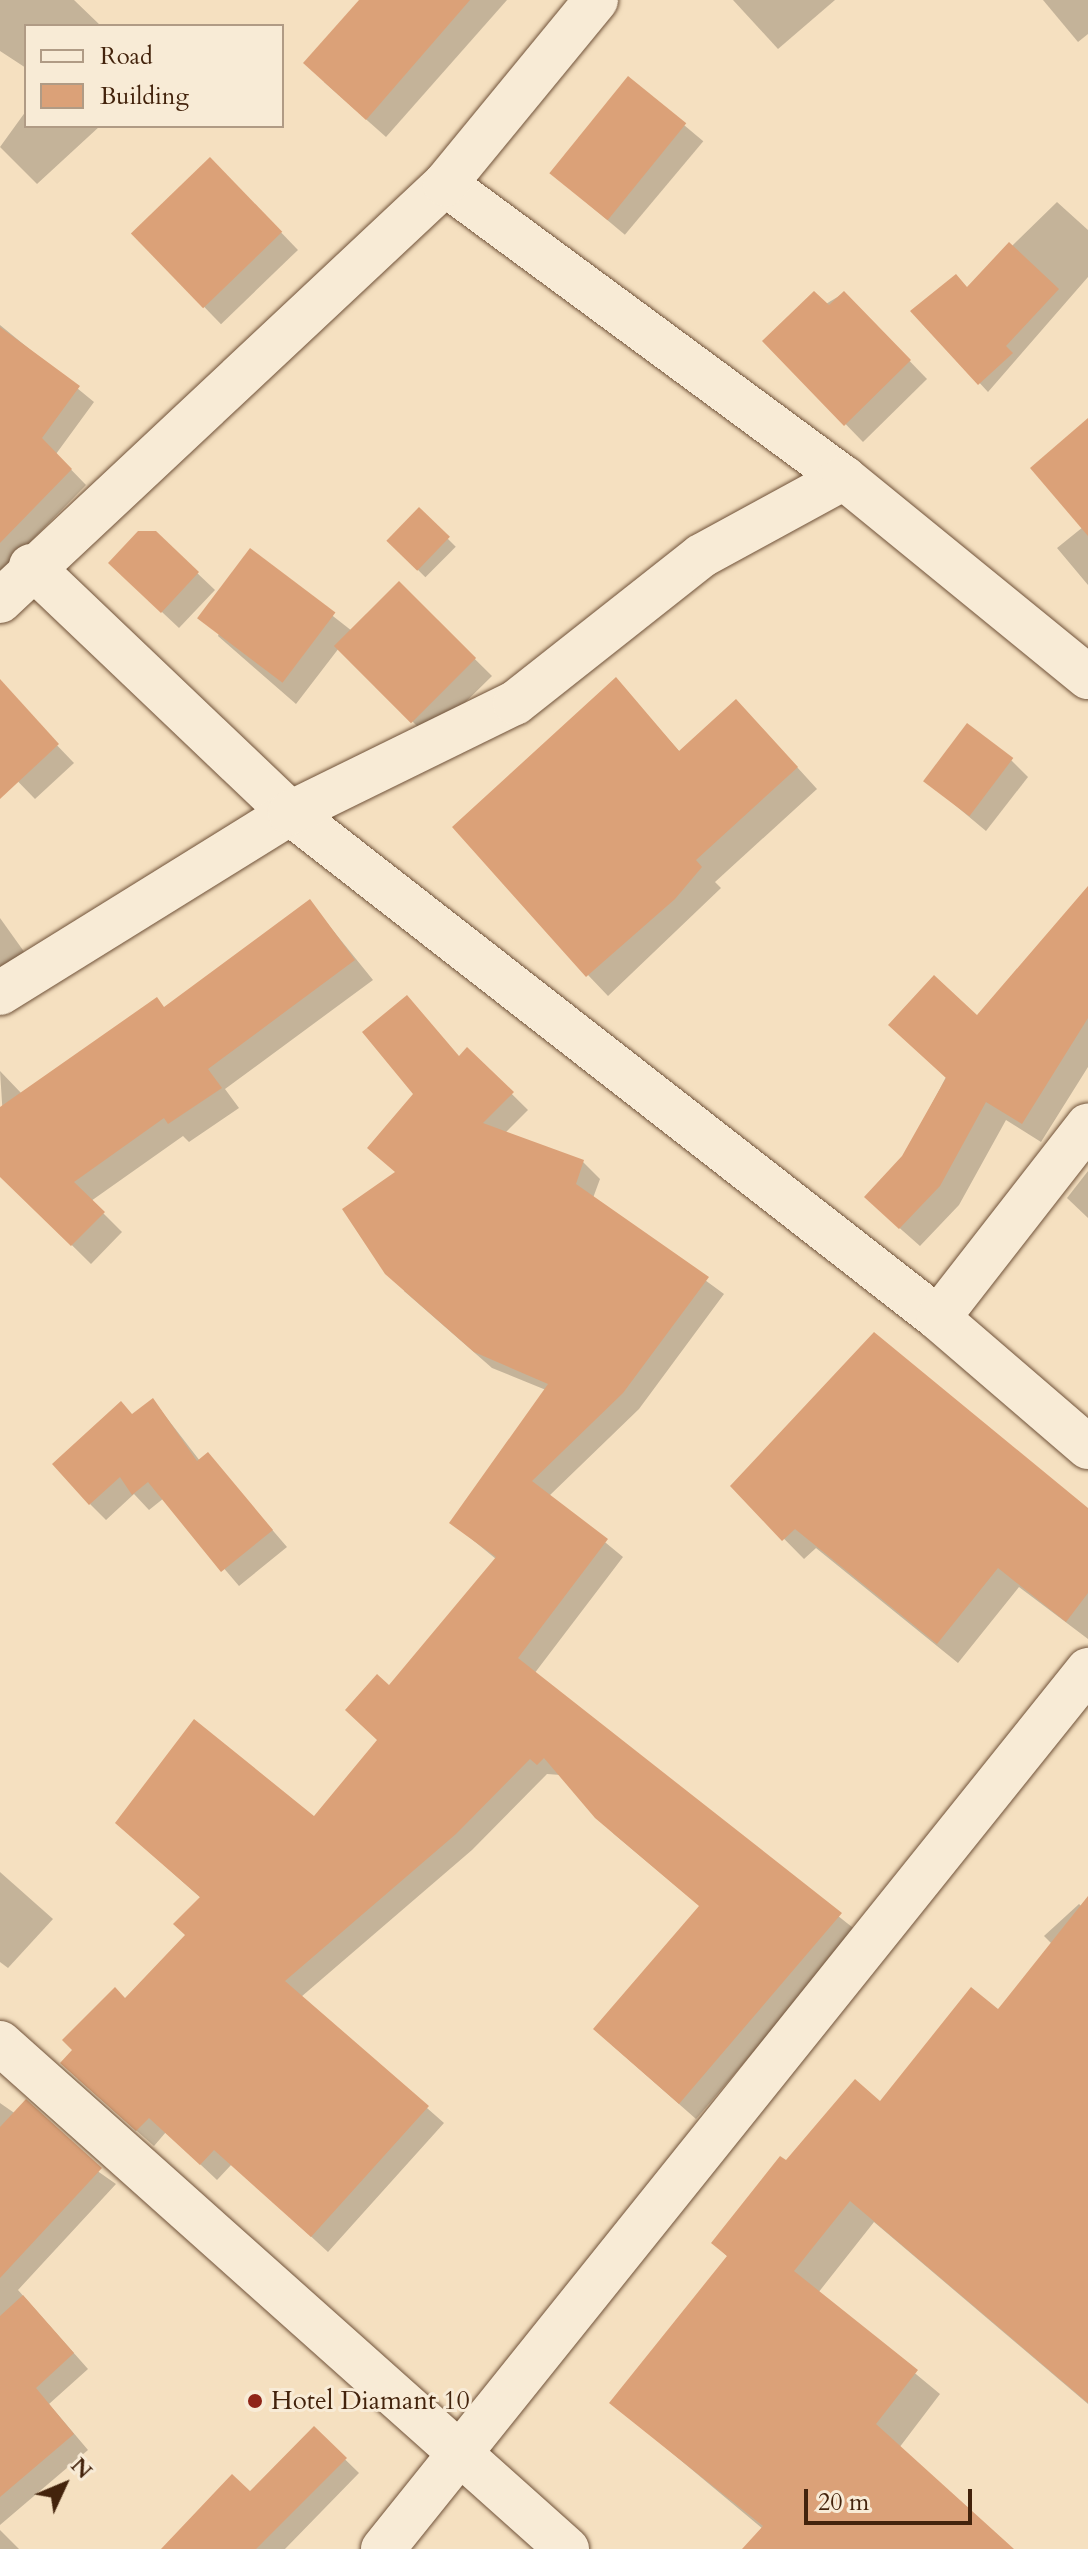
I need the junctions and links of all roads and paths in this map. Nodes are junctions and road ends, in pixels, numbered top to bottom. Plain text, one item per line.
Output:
1 (596, 0) edge
2 (445, 184) junction
3 (844, 478) junction
4 (31, 566) junction
5 (0, 601) edge
6 (1088, 677) edge
7 (290, 813) junction
8 (0, 993) edge
9 (1088, 1125) edge
10 (938, 1318) junction
11 (1088, 1447) edge
12 (1088, 1670) edge
13 (0, 2043) edge
14 (458, 2454) junction
15 (383, 2549) edge
16 (567, 2549) edge

1 - 2 street
2 - 3 street
2 - 4 street
3 - 6 street
3 - 7 street
4 - 5 street
4 - 7 street
7 - 8 street
7 - 10 street
9 - 10 street
10 - 11 street
12 - 14 street
13 - 14 street
14 - 15 street
14 - 16 street

